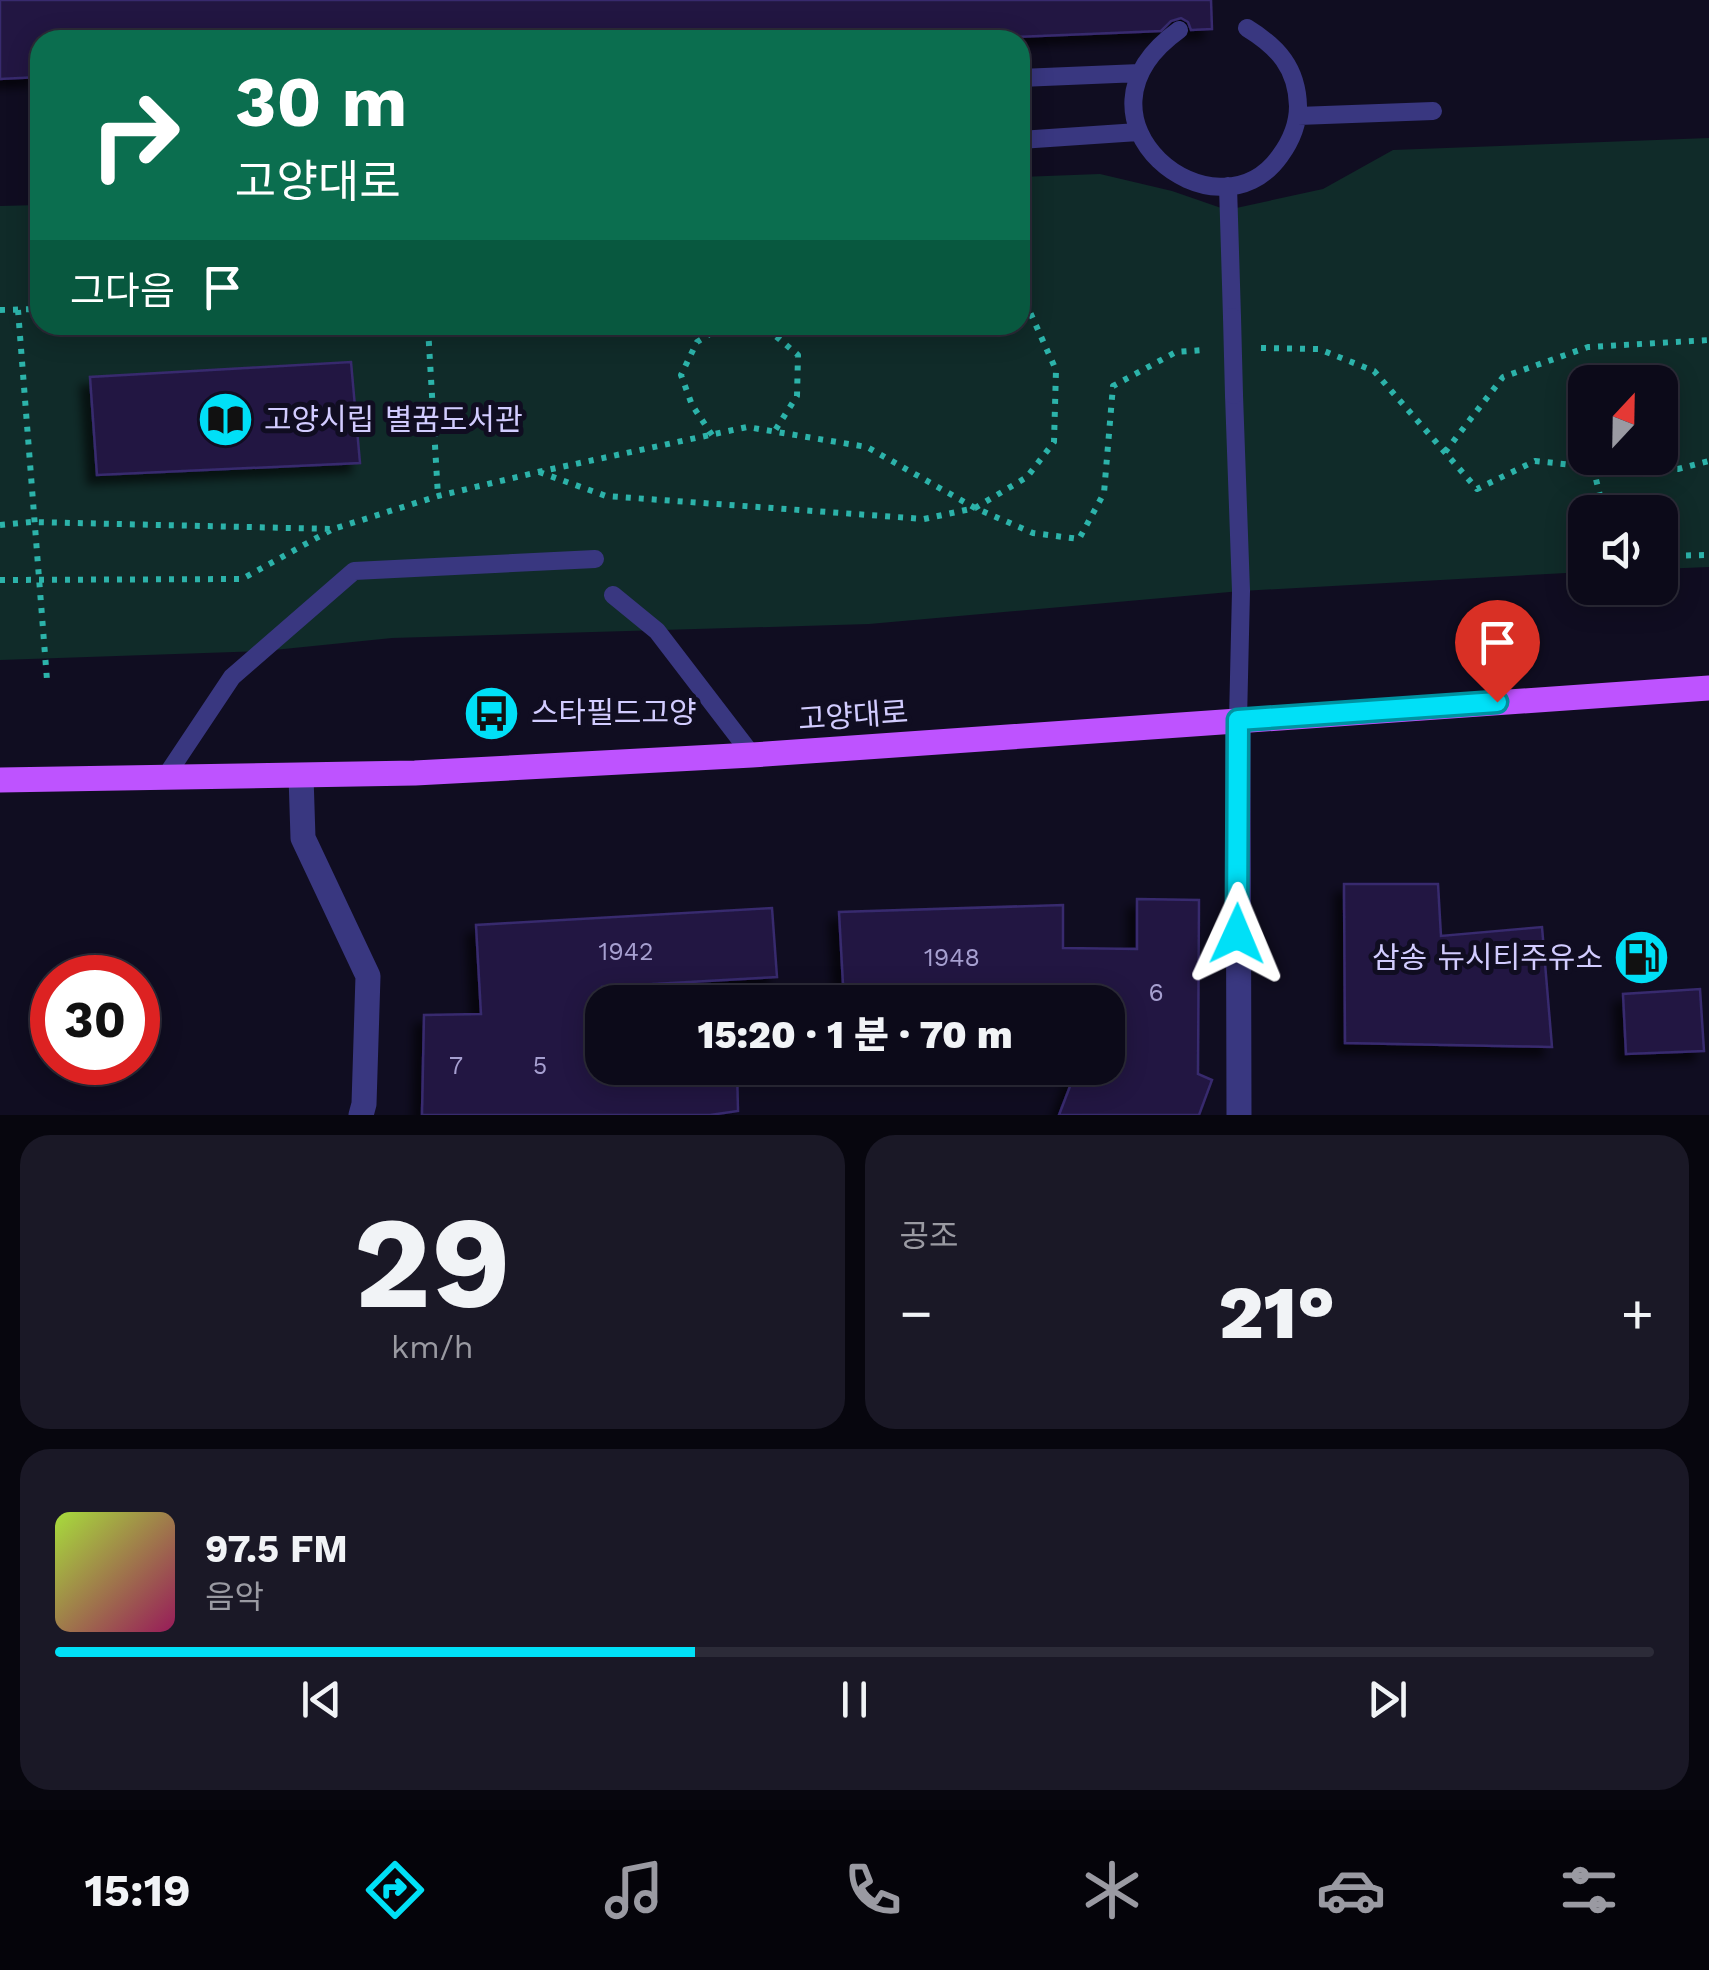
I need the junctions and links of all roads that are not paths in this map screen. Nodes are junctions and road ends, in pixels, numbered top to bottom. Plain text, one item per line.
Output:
1 (1247, 28) dead end
2 (1179, 30) dead end
3 (1140, 73) junction
4 (1030, 78) edge
5 (1434, 111) dead end
6 (1298, 116) junction
7 (1138, 132) junction
8 (1030, 139) edge
9 (1228, 186) junction
10 (595, 559) dead end
11 (613, 594) dead end
12 (1709, 688) edge
13 (1238, 720) junction
14 (752, 755) junction
15 (301, 776) junction
16 (164, 779) junction
17 (0, 780) edge
18 (361, 1115) edge
19 (1239, 1115) edge

1 - 6 lane
2 - 3 lane
3 - 4 lane
3 - 7 lane
5 - 6 lane
6 - 9 lane
7 - 8 lane
7 - 9 lane
9 - 13 lane, bridge
10 - 16 lane
11 - 14 lane
12 - 13 main road, 고양대로
13 - 14 main road, 고양대로
13 - 19 street
14 - 15 main road, 고양대로
15 - 16 main road, 고양대로
15 - 18 street
16 - 17 main road, 고양대로

